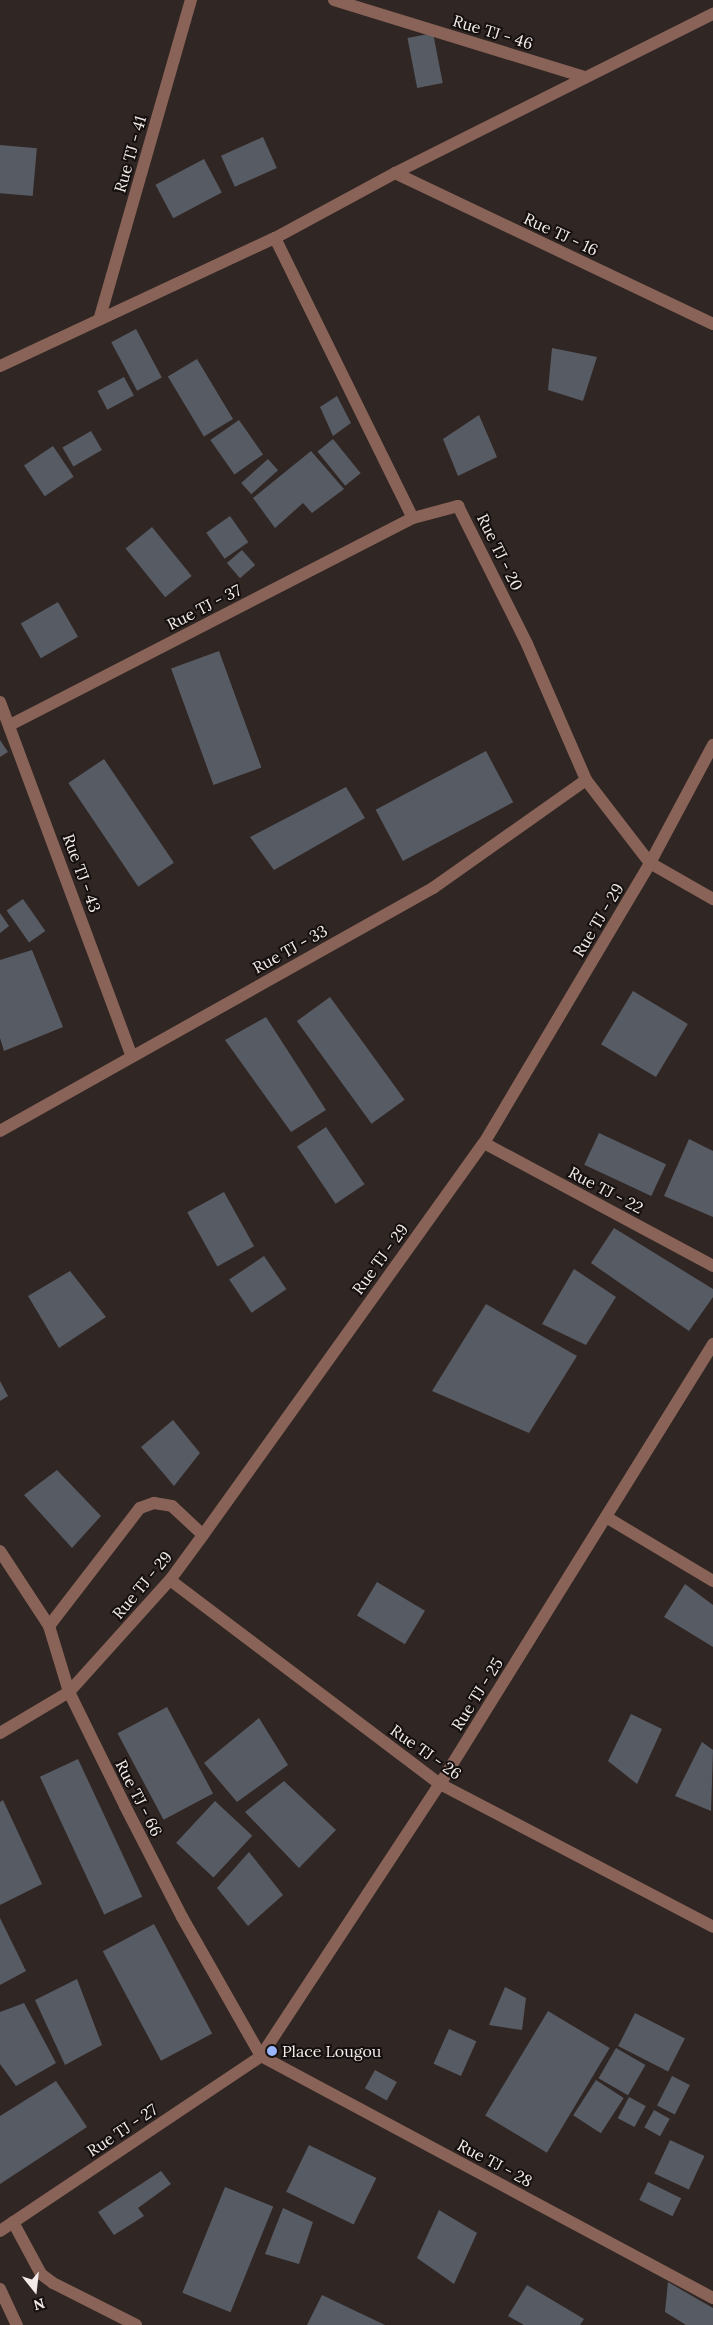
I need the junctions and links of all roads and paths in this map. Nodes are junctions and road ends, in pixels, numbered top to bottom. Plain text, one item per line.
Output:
1 (191, 0) edge
2 (334, 0) edge
3 (713, 14) edge
4 (585, 77) junction
5 (395, 173) junction
6 (275, 238) junction
7 (100, 317) junction
8 (713, 324) edge
9 (0, 366) edge
10 (413, 518) junction
11 (0, 702) edge
12 (10, 725) junction
13 (713, 745) edge
14 (586, 780) junction
15 (650, 863) junction
16 (713, 899) edge
17 (132, 1056) junction
18 (0, 1131) edge
19 (484, 1143) junction
20 (713, 1266) edge
21 (713, 1344) edge
22 (606, 1517) junction
23 (203, 1535) junction
24 (0, 1551) edge
25 (170, 1580) junction
26 (713, 1581) edge
27 (49, 1626) junction
28 (69, 1692) junction
29 (0, 1733) edge
30 (440, 1784) junction
31 (713, 1927) edge
32 (261, 2056) junction
33 (13, 2222) junction
34 (0, 2230) edge
35 (0, 2289) edge
36 (713, 2298) edge
37 (17, 2325) edge
38 (136, 2325) edge

1 - 7 street, Rue TJ - 41
2 - 4 street, Rue TJ - 46
3 - 4 street
4 - 5 street
5 - 6 street
5 - 8 street, Rue TJ - 16
6 - 7 street
6 - 10 street
7 - 9 street
10 - 12 street, Rue TJ - 37
10 - 14 street, Rue TJ - 20
11 - 12 street, Rue TJ - 43
12 - 17 street, Rue TJ - 43
13 - 15 street, Rue TJ - 29
14 - 15 street, Rue TJ - 20
14 - 17 street, Rue TJ - 33
15 - 16 street, Rue TJ - 20
15 - 19 street, Rue TJ - 29
17 - 18 street, Rue TJ - 33
19 - 20 street, Rue TJ - 22
19 - 23 street, Rue TJ - 29
21 - 22 street, Rue TJ - 25
22 - 26 street
22 - 30 street, Rue TJ - 25
23 - 25 street, Rue TJ - 29
23 - 27 street
24 - 27 street, Rue TJ - 66
25 - 28 street, Rue TJ - 29
25 - 30 street, Rue TJ - 26
27 - 28 street, Rue TJ - 66
28 - 29 street, Rue TJ - 29
28 - 32 street, Rue TJ - 66
30 - 31 street, Rue TJ - 26
30 - 32 street, Rue TJ - 25
32 - 33 street, Rue TJ - 27
32 - 36 street, Rue TJ - 28
33 - 34 street, Rue TJ - 27
33 - 38 street
35 - 37 street

